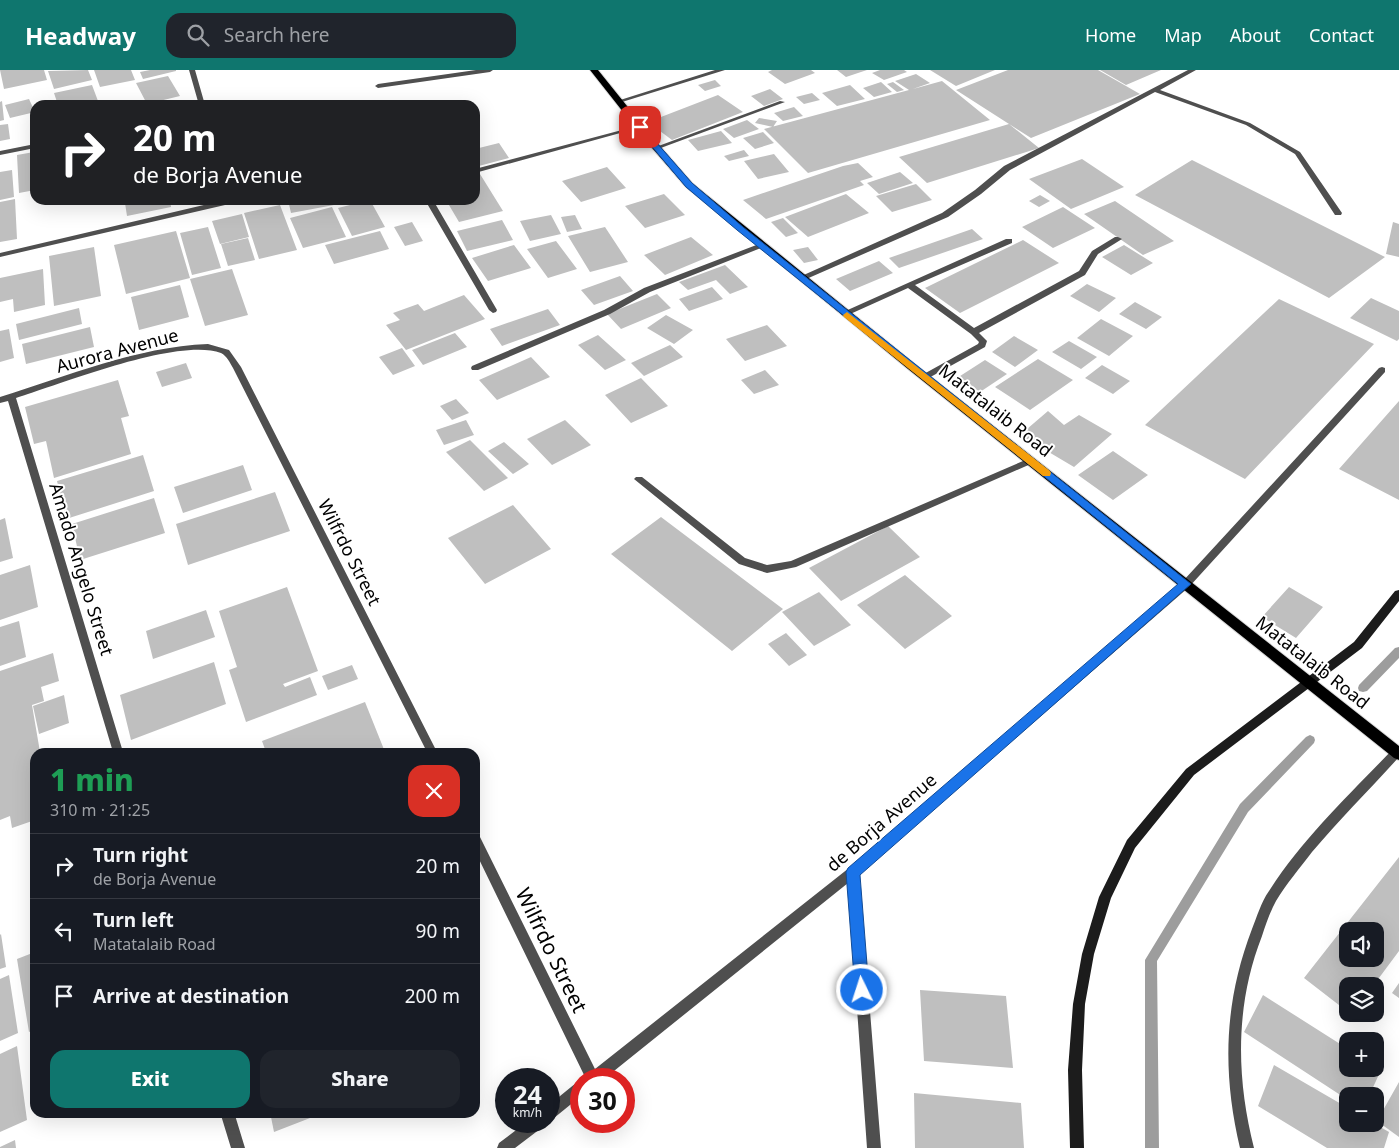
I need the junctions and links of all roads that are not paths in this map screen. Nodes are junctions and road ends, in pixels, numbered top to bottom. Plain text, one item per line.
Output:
1 (192, 70) edge
2 (490, 70) edge
3 (594, 70) edge
4 (722, 70) edge
5 (1193, 70) edge
6 (378, 86) dead end
7 (1155, 90) junction
8 (201, 100) edge
9 (620, 101) junction
10 (782, 102) dead end
11 (640, 127) junction
12 (30, 147) edge
13 (656, 148) junction
14 (0, 153) edge
15 (480, 170) edge
16 (215, 205) edge
17 (432, 205) edge
18 (1338, 213) dead end
19 (1118, 240) dead end
20 (1009, 241) dead end
21 (762, 246) junction
22 (0, 255) edge
23 (801, 278) junction
24 (909, 285) junction
25 (493, 310) dead end
26 (844, 312) junction
27 (974, 332) junction
28 (237, 367) joint
29 (475, 368) dead end
30 (1382, 370) dead end
31 (925, 377) junction
32 (11, 397) junction
33 (0, 400) edge
34 (1030, 461) junction
35 (639, 479) dead end
36 (1186, 584) junction
37 (1399, 594) edge
38 (1308, 682) junction
39 (117, 748) edge
40 (430, 748) edge
41 (1398, 753) edge
42 (480, 849) edge
43 (853, 872) junction
44 (588, 1068) edge
45 (607, 1068) edge
46 (570, 1097) edge
47 (560, 1104) edge
48 (229, 1118) edge
49 (523, 1133) edge
50 (238, 1148) edge
51 (504, 1148) edge
52 (874, 1148) edge
53 (1077, 1148) edge
54 (1247, 1148) edge

1 - 8 street
2 - 6 street
3 - 9 main road, Matatalaib Road
4 - 9 street
5 - 7 street
7 - 18 street
7 - 23 street
9 - 11 main road, Matatalaib Road
10 - 13 street
11 - 13 main road, Matatalaib Road
11 - 15 street
12 - 14 street
13 - 21 main road, Matatalaib Road
16 - 22 street
17 - 25 street
19 - 27 street
20 - 24 street
21 - 23 main road, Matatalaib Road
21 - 29 street
23 - 26 main road, Matatalaib Road
24 - 26 street
24 - 27 street
26 - 31 main road, Matatalaib Road
27 - 31 street
28 - 32 street, Aurora Avenue
28 - 40 street, Wilfrdo Street
30 - 36 street, de Borja Avenue
31 - 34 main road, Matatalaib Road
32 - 33 street, Aurora Avenue
32 - 39 street, Amado Angelo Street
34 - 35 street
34 - 36 main road, Matatalaib Road
36 - 38 main road, Matatalaib Road
36 - 43 street, de Borja Avenue
37 - 38 street
38 - 41 main road, Matatalaib Road
38 - 53 street
41 - 54 street
42 - 44 street, Wilfrdo Street
43 - 45 street, de Borja Avenue
43 - 52 street
46 - 47 street
48 - 50 street
49 - 51 street

